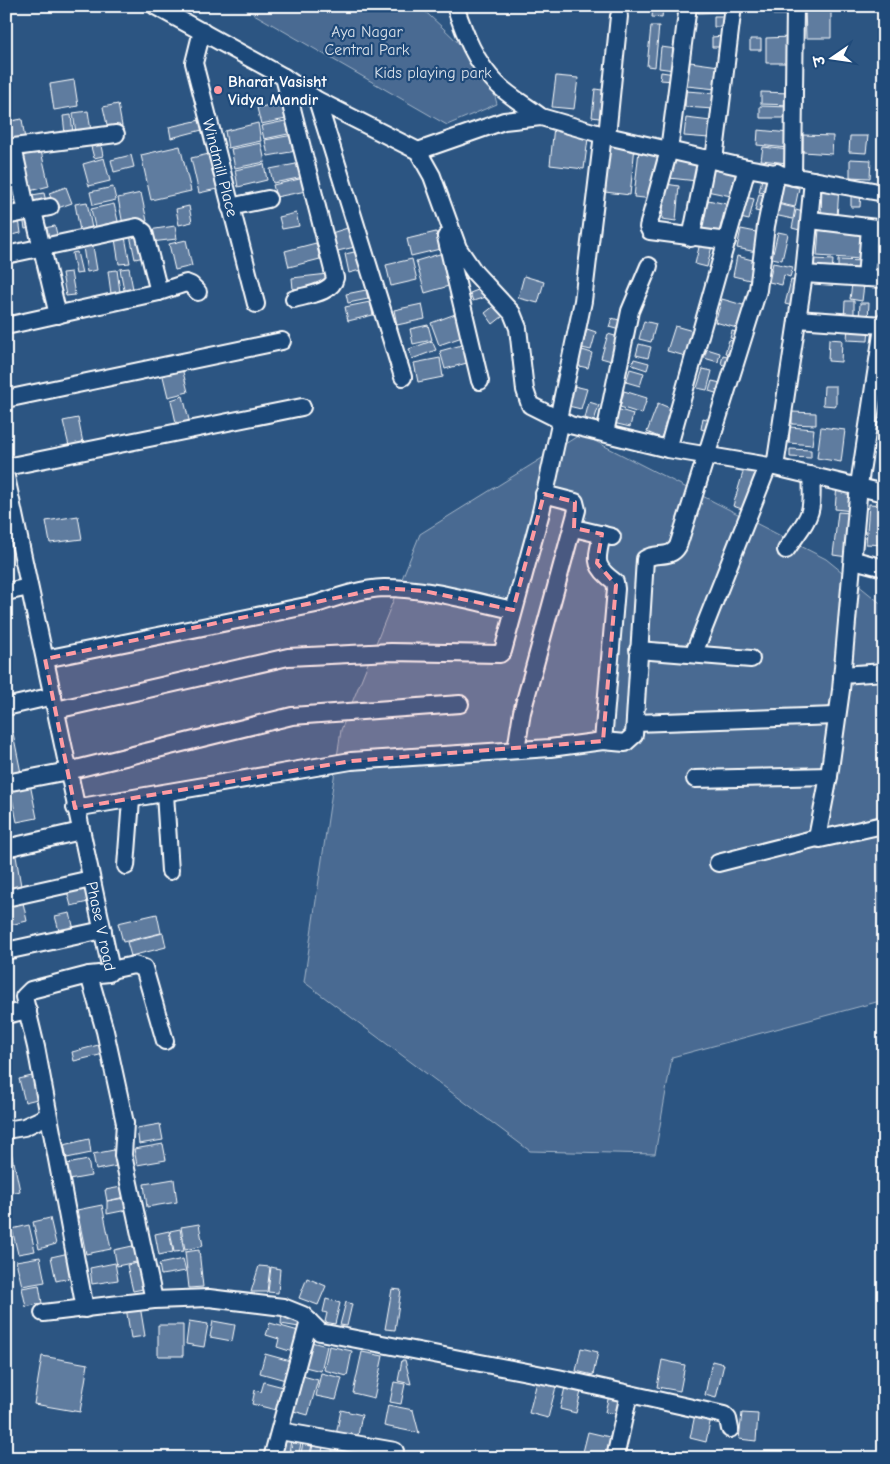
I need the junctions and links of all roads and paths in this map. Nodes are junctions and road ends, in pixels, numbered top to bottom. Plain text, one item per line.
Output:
1 (156, 6) edge
2 (455, 6) edge
3 (688, 6) edge
4 (733, 6) edge
5 (795, 6) edge
6 (619, 16) dead end
7 (202, 31) junction
8 (284, 77) junction
9 (317, 100) junction
10 (541, 117) junction
11 (116, 134) dead end
12 (605, 135) junction
13 (10, 147) edge
14 (668, 150) junction
15 (418, 151) junction
16 (711, 159) junction
17 (747, 168) junction
18 (777, 172) junction
19 (432, 176) junction
20 (793, 176) junction
21 (813, 180) junction
22 (884, 193) edge
23 (268, 199) dead end
24 (50, 207) dead end
25 (230, 207) junction
26 (30, 211) junction
27 (6, 216) edge
28 (811, 220) junction
29 (877, 228) edge
30 (691, 238) junction
31 (726, 242) junction
32 (42, 247) junction
33 (6, 255) edge
34 (876, 255) edge
35 (649, 266) dead end
36 (804, 274) junction
37 (866, 278) junction
38 (884, 279) edge
39 (159, 292) junction
40 (198, 292) dead end
41 (294, 299) dead end
42 (256, 304) dead end
43 (58, 315) junction
44 (797, 319) junction
45 (884, 321) edge
46 (883, 325) edge
47 (6, 326) edge
48 (282, 341) dead end
49 (403, 377) dead end
50 (480, 381) dead end
51 (6, 399) edge
52 (302, 407) dead end
53 (560, 420) junction
54 (605, 433) junction
55 (668, 449) junction
56 (707, 457) junction
57 (771, 466) junction
58 (6, 467) edge
59 (810, 475) junction
60 (6, 477) edge
61 (859, 486) junction
62 (884, 493) edge
63 (544, 494) junction
64 (574, 528) junction
65 (786, 550) dead end
66 (854, 560) junction
67 (884, 568) edge
68 (29, 587) junction
69 (6, 592) edge
70 (513, 610) junction
71 (638, 650) junction
72 (694, 653) junction
73 (45, 659) junction
74 (750, 659) dead end
75 (884, 672) edge
76 (842, 675) junction
77 (54, 703) junction
78 (460, 704) dead end
79 (6, 707) edge
80 (836, 716) junction
81 (635, 723) junction
82 (603, 741) junction
83 (516, 750) junction
84 (68, 771) junction
85 (829, 776) junction
86 (695, 779) dead end
87 (6, 783) edge
88 (165, 794) junction
89 (131, 800) junction
90 (76, 808) junction
91 (883, 825) edge
92 (81, 831) junction
93 (817, 838) junction
94 (6, 848) edge
95 (718, 863) dead end
96 (126, 866) dead end
97 (170, 871) dead end
98 (91, 880) junction
99 (6, 898) edge
100 (103, 930) junction
101 (6, 951) edge
102 (111, 970) junction
103 (89, 975) junction
104 (28, 1010) junction
105 (6, 1015) edge
106 (165, 1041) dead end
107 (48, 1116) junction
108 (6, 1130) edge
109 (154, 1300) junction
110 (85, 1309) junction
111 (43, 1313) dead end
112 (309, 1321) junction
113 (629, 1394) junction
114 (730, 1429) dead end
115 (280, 1431) junction
116 (395, 1451) dead end
117 (272, 1458) edge
118 (615, 1458) edge

1 - 7 street
2 - 10 street
3 - 14 street
4 - 16 street
5 - 20 street
6 - 12 street
7 - 8 street
7 - 25 street, Windmill Place
8 - 9 street
8 - 41 street
9 - 15 street
9 - 49 street
10 - 12 street
10 - 15 street
11 - 13 street
12 - 14 street
12 - 53 street
13 - 26 street
14 - 16 street
14 - 30 street
15 - 19 street
16 - 17 street
16 - 30 street
17 - 18 street
17 - 31 street
18 - 20 street
18 - 56 street
19 - 50 street
19 - 53 street
20 - 21 street
21 - 22 street
21 - 28 street
23 - 25 street
24 - 26 street
25 - 42 street, Windmill Place
26 - 27 street
26 - 32 street
28 - 29 street
28 - 36 street
29 - 34 street
30 - 31 street
31 - 55 street
32 - 33 street
32 - 39 street
32 - 43 street
34 - 37 street
35 - 54 street
36 - 37 street
36 - 44 street
37 - 38 street
39 - 40 street
39 - 43 street
43 - 47 street
44 - 46 street
44 - 57 street
45 - 46 street
46 - 61 street
48 - 51 street
52 - 58 street
53 - 54 street
53 - 63 street
54 - 55 street
55 - 56 street
56 - 57 street
56 - 71 street
57 - 59 street
57 - 72 street
59 - 61 street
59 - 65 street
60 - 68 street, Phase V road
61 - 62 street
61 - 66 street
63 - 64 street
63 - 70 street
64 - 82 street
64 - 83 street
66 - 67 street
66 - 76 street
68 - 69 street
68 - 73 street, Phase V road
70 - 73 street
70 - 77 street
71 - 72 street
71 - 81 street
72 - 74 street
73 - 77 street, Phase V road
75 - 76 street
76 - 80 street
77 - 79 street
77 - 84 street, Phase V road
78 - 84 street
80 - 81 street
80 - 85 street
81 - 82 street
82 - 83 street
83 - 88 street
84 - 87 street
84 - 90 street, Phase V road
85 - 86 street
85 - 93 street
88 - 89 street
88 - 97 street
89 - 90 street
89 - 96 street
90 - 92 street, Phase V road
91 - 93 street
92 - 94 street
92 - 98 street, Phase V road
93 - 95 street
98 - 99 street
98 - 100 street, Phase V road
100 - 101 street
100 - 102 street, Phase V road
102 - 103 street, Phase V road
102 - 106 street
103 - 104 street, Phase V road
103 - 109 street
104 - 105 street
104 - 107 street, Phase V road
107 - 108 street
107 - 110 street, Phase V road
109 - 110 street
109 - 112 street
110 - 111 street
112 - 113 street
112 - 115 street
113 - 114 street
113 - 118 street
115 - 116 street
115 - 117 street

